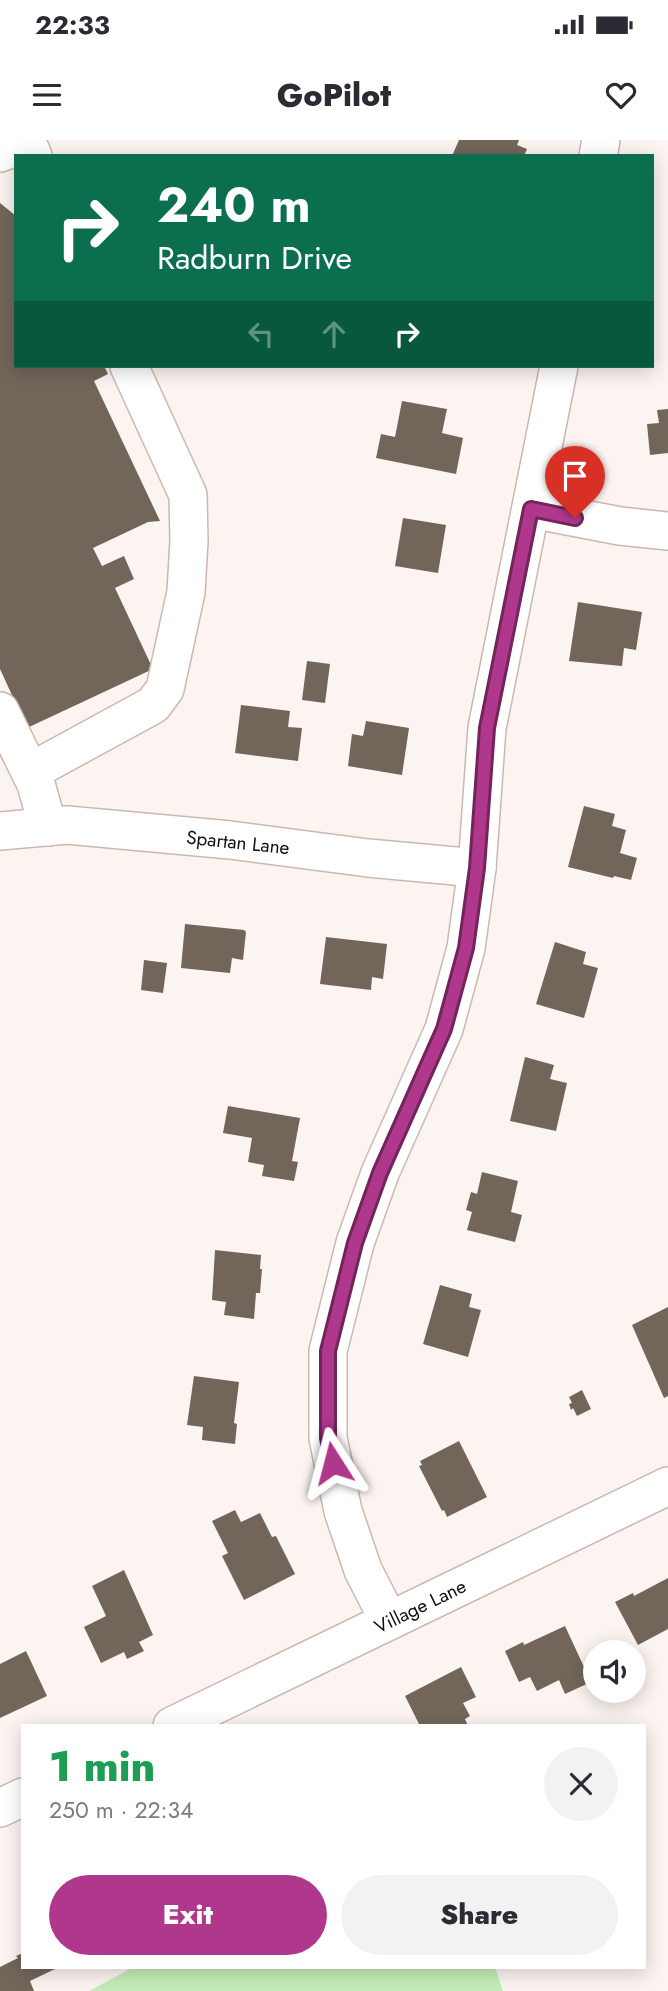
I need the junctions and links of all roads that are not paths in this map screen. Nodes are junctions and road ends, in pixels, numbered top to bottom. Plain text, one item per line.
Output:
1 (0, 153) edge
2 (32, 154) edge
3 (130, 368) edge
4 (559, 368) edge
5 (531, 509) junction
6 (668, 531) edge
7 (0, 711) edge
8 (30, 772) junction
9 (48, 827) junction
10 (0, 831) edge
11 (477, 868) junction
12 (668, 1486) edge
13 (389, 1621) junction
14 (176, 1724) edge
15 (21, 1798) edge
16 (0, 1808) edge

1 - 2 street
3 - 8 street
4 - 5 street
5 - 6 street
5 - 11 street
7 - 8 street
8 - 9 street
9 - 10 street, Spartan Lane
9 - 11 street, Spartan Lane
11 - 13 street
12 - 13 street, Village Lane
13 - 14 street, Village Lane
15 - 16 street

